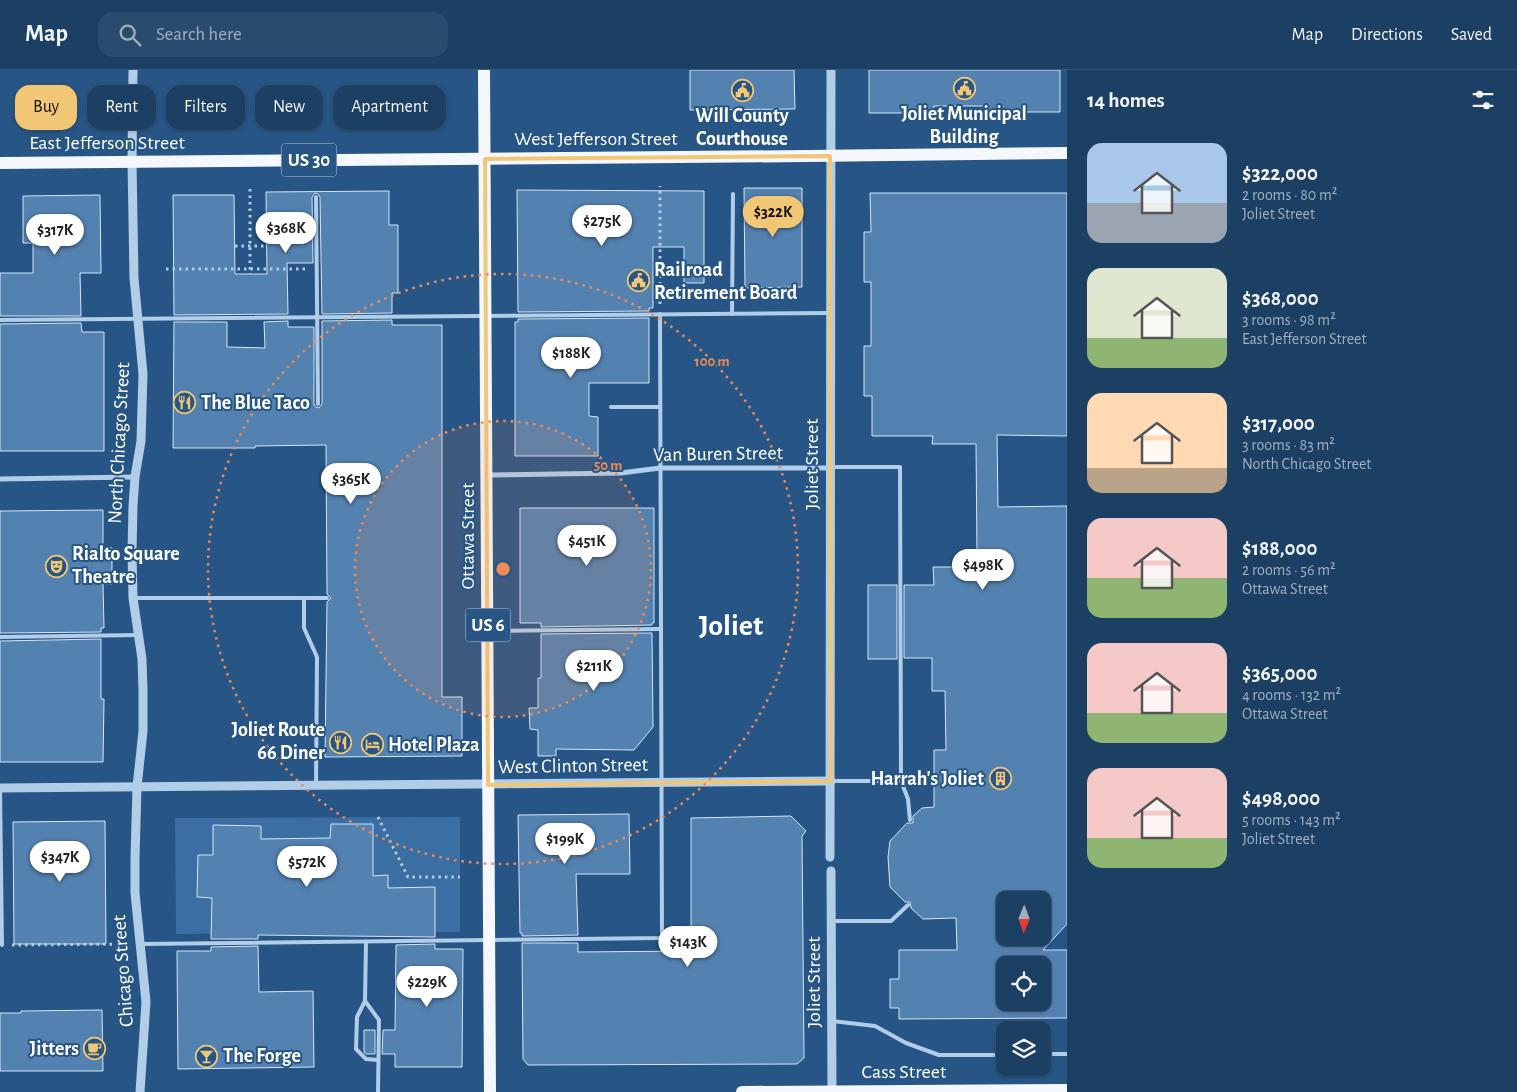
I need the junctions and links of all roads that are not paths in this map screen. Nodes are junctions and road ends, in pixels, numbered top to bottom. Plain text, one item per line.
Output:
1 (133, 70) edge
2 (484, 70) edge
3 (830, 70) edge
4 (1067, 152) edge
5 (830, 156) junction
6 (485, 159) junction
7 (132, 162) junction
8 (0, 163) edge
9 (733, 194) dead end
10 (316, 197) dead end
11 (830, 313) junction
12 (660, 314) junction
13 (732, 314) junction
14 (486, 316) junction
15 (317, 317) junction
16 (139, 319) junction
17 (0, 320) edge
18 (318, 404) dead end
19 (611, 407) dead end
20 (660, 407) junction
21 (660, 468) junction
22 (830, 468) junction
23 (487, 475) junction
24 (135, 477) junction
25 (0, 479) edge
26 (134, 598) junction
27 (304, 598) junction
28 (327, 598) dead end
29 (660, 629) junction
30 (488, 631) junction
31 (138, 635) junction
32 (0, 636) edge
33 (830, 781) junction
34 (901, 781) junction
35 (661, 782) junction
36 (488, 784) junction
37 (316, 786) junction
38 (136, 787) junction
39 (0, 788) edge
40 (910, 820) dead end
41 (830, 857) dead end
42 (831, 871) dead end
43 (908, 905) dead end
44 (831, 922) junction
45 (489, 940) junction
46 (366, 942) junction
47 (141, 944) junction
48 (2, 945) road end
49 (365, 1001) junction
50 (832, 1021) junction
51 (996, 1054) edge
52 (1051, 1054) edge
53 (1067, 1054) edge
54 (378, 1060) junction
55 (1067, 1090) edge
56 (832, 1091) edge
57 (140, 1092) edge
58 (378, 1092) edge
59 (490, 1092) edge
60 (742, 1092) edge

1 - 7 street, North Chicago Street
2 - 6 main road, Ottawa Street / US 6
3 - 5 street, Joliet Street
4 - 5 main road, West Jefferson Street / US 30
5 - 6 main road, West Jefferson Street / US 30
5 - 11 street, Joliet Street
6 - 7 main road, East Jefferson Street / US 30
6 - 14 main road, Ottawa Street / US 6
7 - 8 main road, East Jefferson Street / US 30
7 - 16 street, North Chicago Street
9 - 13 lane
10 - 15 lane
11 - 13 lane
11 - 22 street, Joliet Street
12 - 13 lane
12 - 14 lane
12 - 20 lane
14 - 15 lane
14 - 23 main road, Ottawa Street / US 6
15 - 16 lane
15 - 18 lane
16 - 17 lane
16 - 24 street, North Chicago Street
19 - 20 lane
20 - 21 lane
21 - 22 street, Van Buren Street
21 - 23 street, Van Buren Street
21 - 29 lane
22 - 33 street, Joliet Street
22 - 34 lane
23 - 30 main road, Ottawa Street / US 6
24 - 25 street
24 - 26 street, North Chicago Street
26 - 27 lane
26 - 31 street, North Chicago Street
27 - 28 lane
27 - 37 lane
29 - 30 lane
29 - 35 lane
30 - 36 main road, Ottawa Street / US 6
31 - 32 lane
31 - 38 street, North Chicago Street
33 - 34 lane
33 - 35 street, West Clinton Street
33 - 41 street, Joliet Street
34 - 40 lane
35 - 36 street, West Clinton Street
35 - 45 lane
36 - 37 street, West Clinton Street
36 - 45 main road, Ottawa Street / US 6
37 - 38 street, West Clinton Street
38 - 39 street, West Clinton Street
38 - 47 street, Chicago Street
39 - 48 lane
42 - 44 street, Joliet Street
43 - 44 lane
44 - 50 street, Joliet Street
45 - 46 lane
45 - 59 main road, Ottawa Street / US 6
46 - 47 lane
46 - 49 lane
47 - 57 street, Chicago Street
49 - 54 lane
49 - 54 lane
50 - 51 lane
50 - 56 street, Joliet Street
52 - 53 lane
54 - 58 lane
55 - 56 main road, Cass Street
56 - 60 main road, Cass Street

